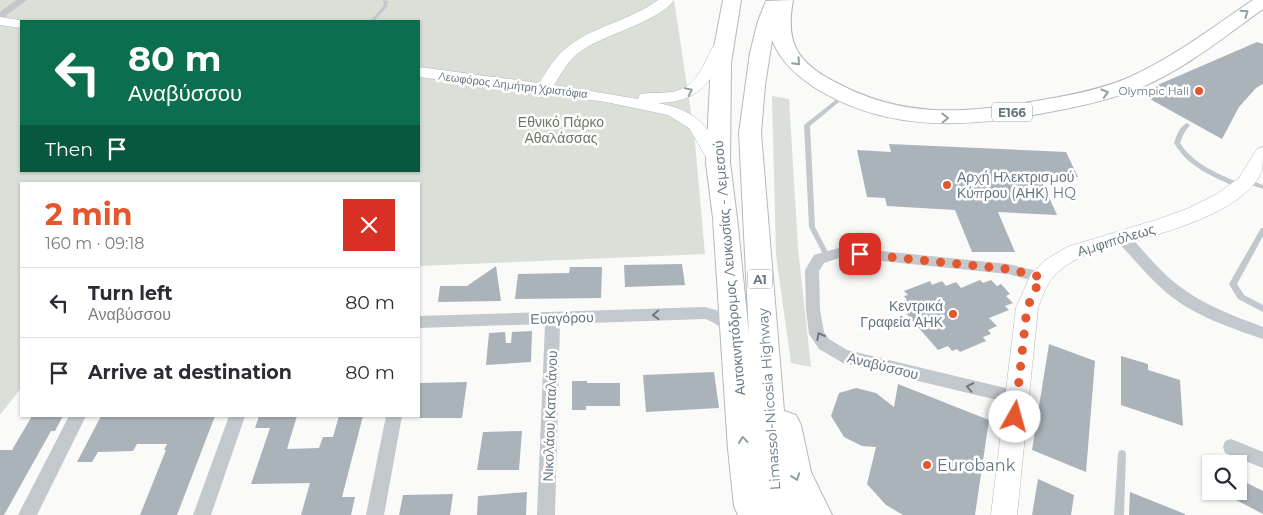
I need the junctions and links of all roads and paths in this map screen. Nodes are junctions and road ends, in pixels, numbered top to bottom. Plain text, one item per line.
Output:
1 (22, 0) edge
2 (384, 0) edge
3 (667, 0) edge
4 (732, 0) edge
5 (774, 0) edge
6 (784, 0) edge
7 (1263, 1) edge
8 (0, 17) edge
9 (373, 20) edge
10 (0, 21) edge
11 (20, 24) edge
12 (724, 40) junction
13 (762, 45) junction
14 (559, 66) junction
15 (420, 72) edge
16 (544, 88) junction
17 (572, 92) junction
18 (843, 96) junction
19 (606, 97) junction
20 (1187, 125) dead end
21 (1263, 153) edge
22 (718, 163) junction
23 (1250, 185) edge
24 (1263, 230) edge
25 (1122, 237) junction
26 (827, 256) junction
27 (1041, 277) junction
28 (1263, 309) edge
29 (553, 318) junction
30 (420, 322) edge
31 (734, 326) junction
32 (1263, 333) edge
33 (1018, 398) junction
34 (77, 417) edge
35 (237, 417) edge
36 (394, 417) edge
37 (1232, 447) dead end
38 (1122, 454) dead end
39 (1263, 460) edge
40 (765, 510) edge
41 (27, 515) edge
42 (202, 515) edge
43 (375, 515) edge
44 (546, 515) edge
45 (815, 515) edge
46 (1004, 515) edge
47 (1119, 515) edge

1 - 8 street
2 - 9 lane
3 - 14 main road
4 - 12 highway, Αυτοκινητόδρομος Λευκωσίας - Λεμεσού / A1
5 - 13 highway, A1
6 -> 18 highway, E166
18 -> 7 highway, E166
10 - 11 main road
19 -> 12 main road, Λεωφόρος Δημήτρη Χριστόφια
12 - 22 highway, Αυτοκινητόδρομος Λευκωσίας - Λεμεσού / A1
13 - 40 highway, Limassol-Nicosia Highway / A1
13 -> 45 highway
14 - 16 main road
14 - 17 main road
15 - 16 main road, Λεωφόρος Δημήτρη Χριστόφια
16 - 17 main road, Λεωφόρος Δημήτρη Χριστόφια
17 - 19 main road, Λεωφόρος Δημήτρη Χριστόφια
18 - 26 lane
19 - 22 main road, Λεωφόρος Δημήτρη Χριστόφια
20 - 23 lane
21 - 23 main road, Αμφιπόλεως
22 - 31 highway, Αυτοκινητόδρομος Λευκωσίας - Λεμεσού / A1
23 - 25 main road, Αμφιπόλεως
24 - 28 lane
25 - 27 main road, Αμφιπόλεως
25 - 32 street
26 - 27 street
33 -> 26 street, Αναβύσσου
27 - 33 main road, Αμφιπόλεως
29 - 30 street, Ευαγόρου
31 -> 29 street, Ευαγόρου
29 - 44 street, Νικολάου Καταλάνου
40 -> 31 highway, Αυτοκινητόδρομος Λευκωσίας - Λεμεσού / A1
33 - 46 main road, Αμφιπόλεως
34 - 41 street
35 - 42 street
36 - 43 street
37 - 39 street
38 - 47 lane

